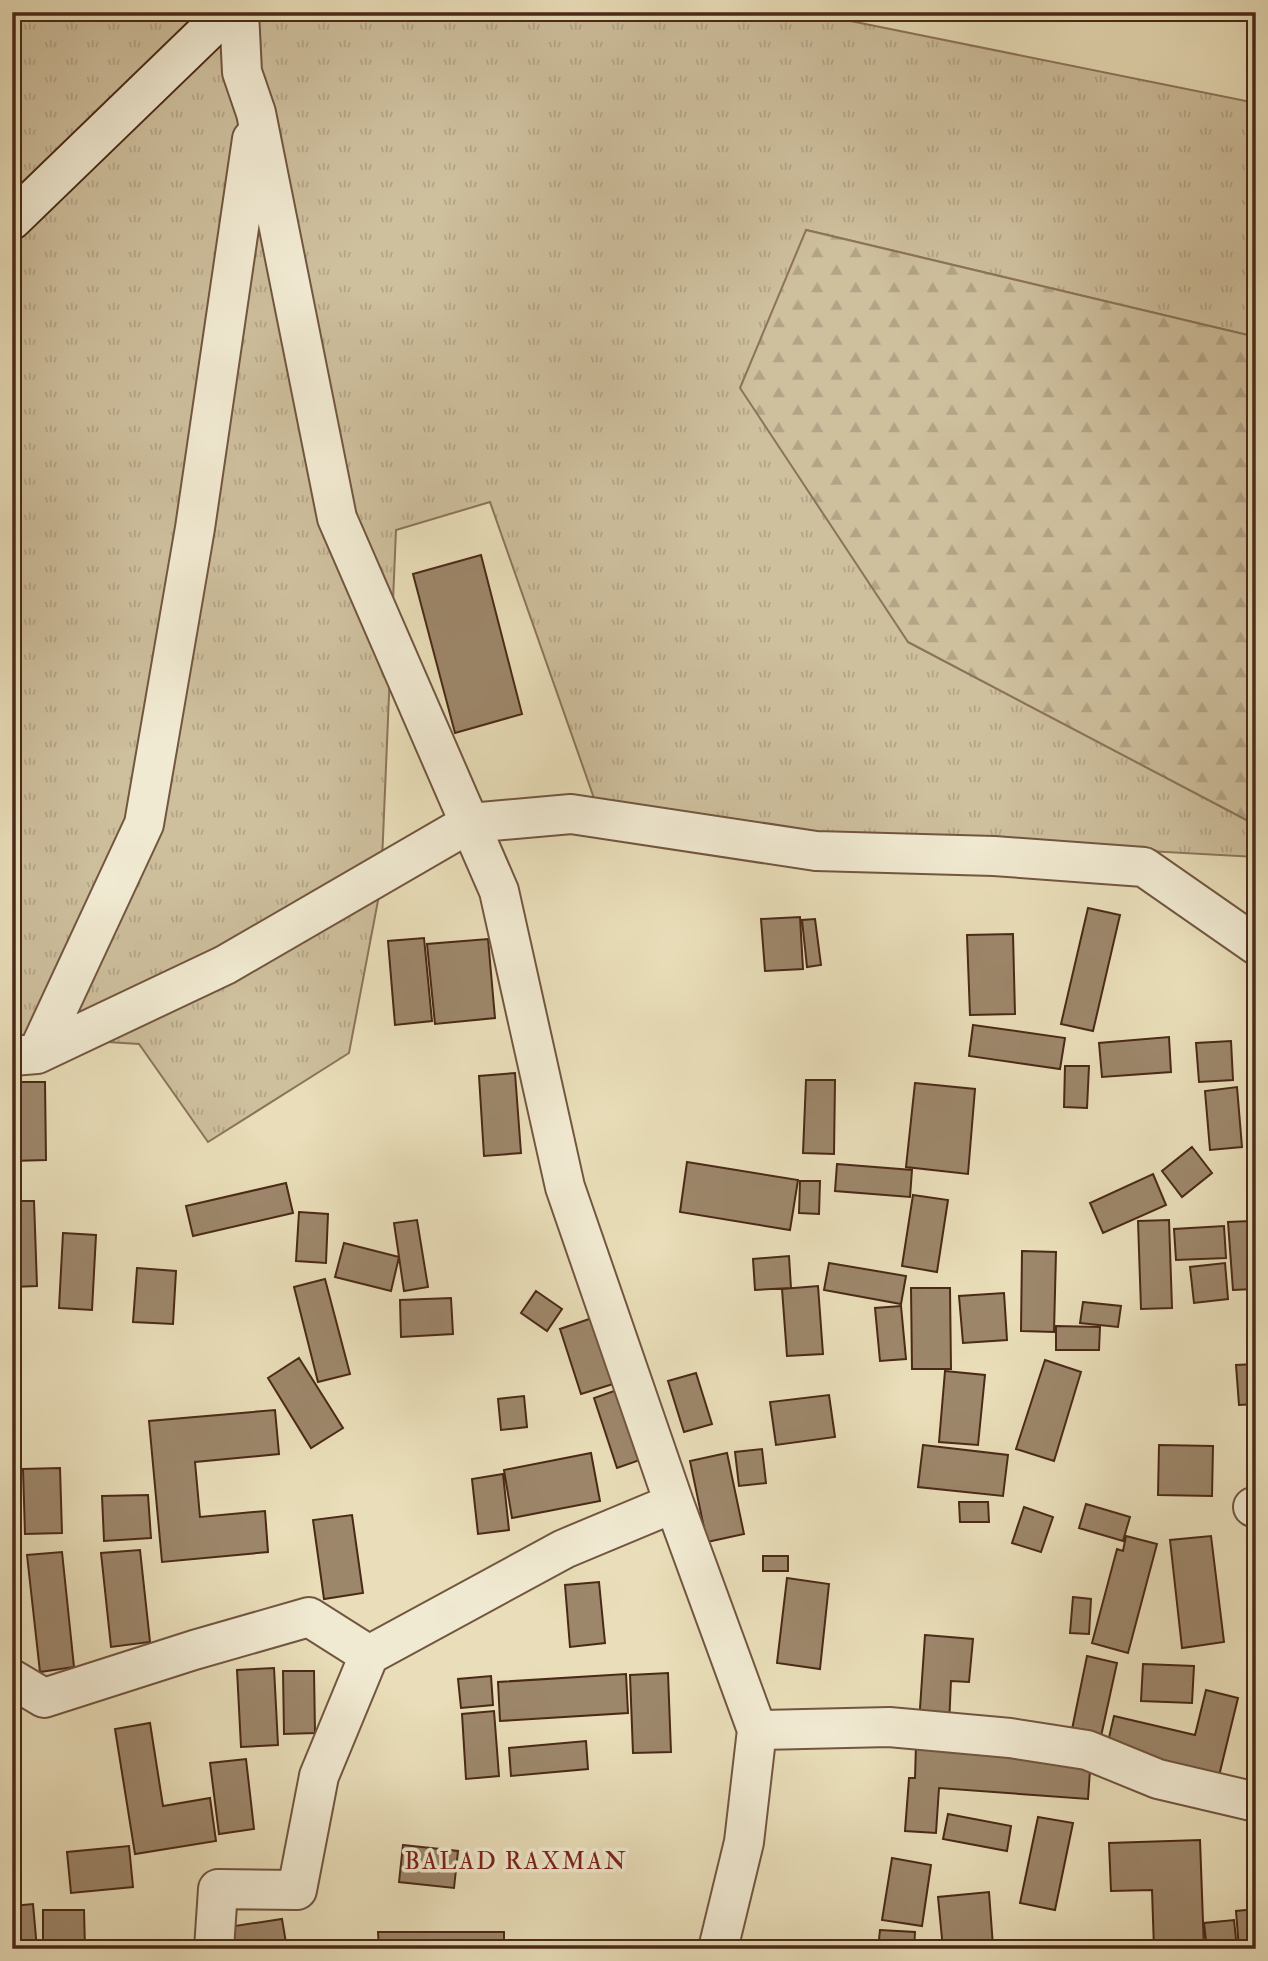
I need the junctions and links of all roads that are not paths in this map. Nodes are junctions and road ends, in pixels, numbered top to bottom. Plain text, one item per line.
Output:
1 (227, 12) edge
2 (239, 12) edge
3 (256, 113) junction
4 (12, 220) edge
5 (470, 823) junction
6 (1256, 945) edge
7 (25, 1055) edge
8 (674, 1503) junction
9 (369, 1656) junction
10 (12, 1679) edge
11 (757, 1730) junction
12 (1256, 1802) edge
13 (214, 1949) edge
14 (718, 1949) edge

1 - 4 street
2 - 3 street
3 - 5 street
3 - 7 street
5 - 6 street
5 - 7 street
5 - 8 street
8 - 9 street
8 - 11 street
9 - 10 street
9 - 13 street
11 - 12 street
11 - 14 street

